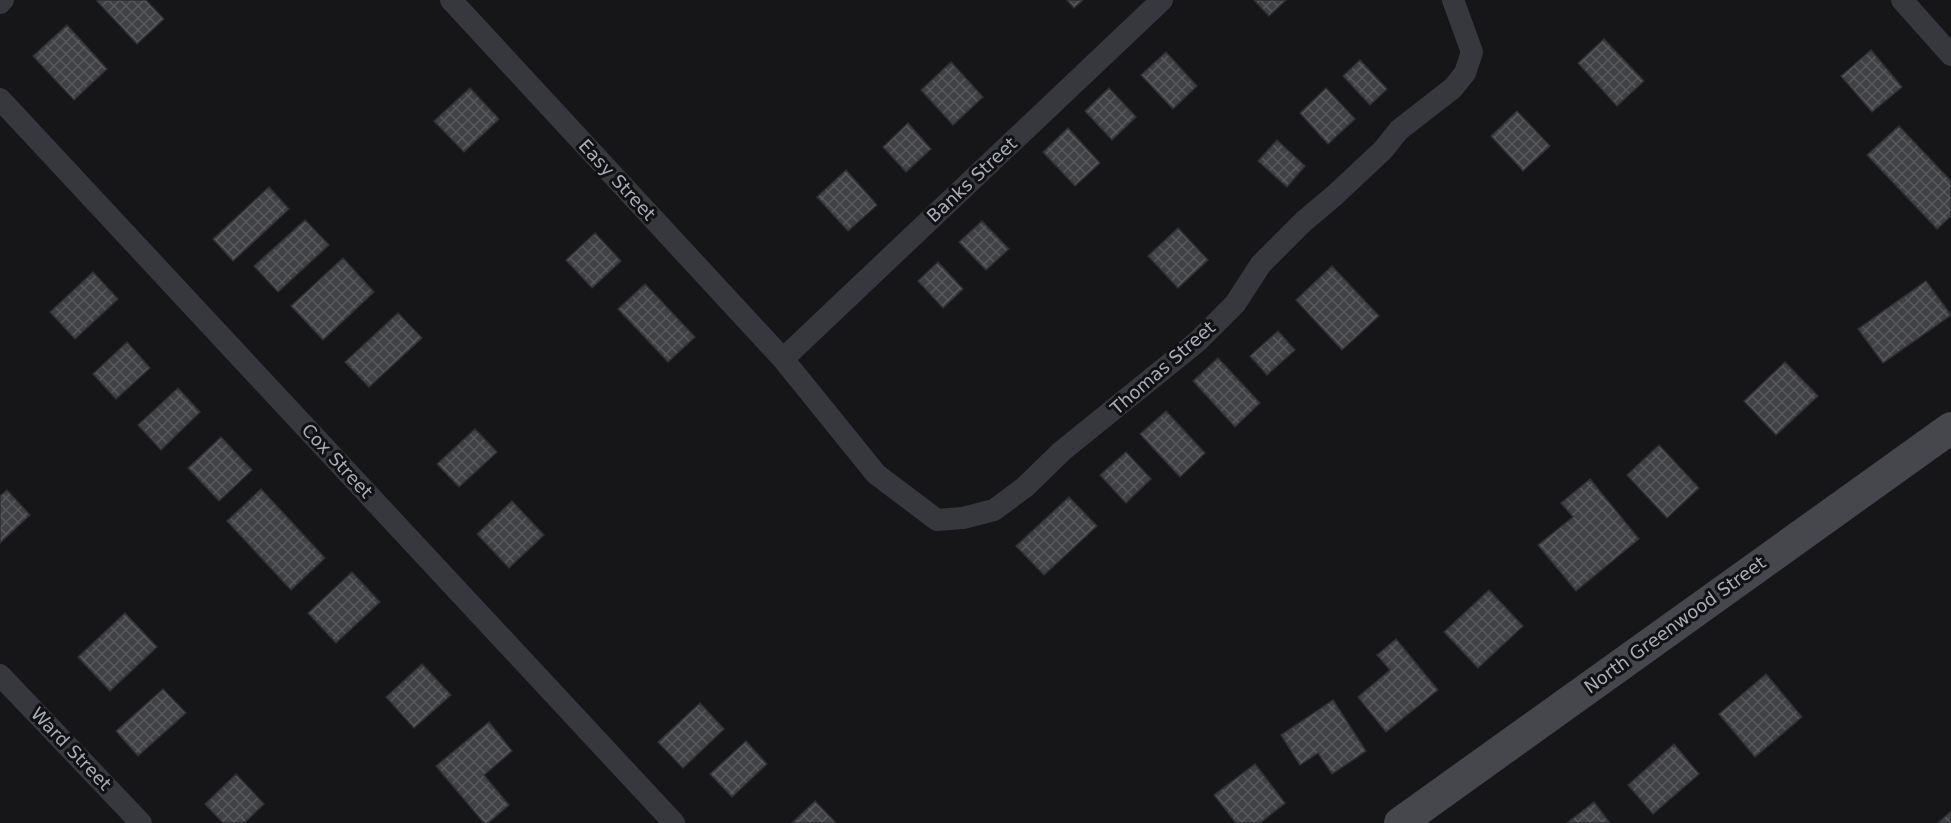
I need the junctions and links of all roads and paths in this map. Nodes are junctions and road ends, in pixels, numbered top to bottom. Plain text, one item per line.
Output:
1 (3, 0) edge
2 (451, 0) edge
3 (1162, 0) edge
4 (1453, 0) edge
5 (1902, 0) edge
6 (0, 3) edge
7 (1951, 56) edge
8 (0, 99) edge
9 (783, 359) junction
10 (1951, 428) edge
11 (0, 675) edge
12 (141, 823) edge
13 (674, 823) edge
14 (1400, 823) edge

1 - 6 street
2 - 9 street, Easy Street
3 - 9 street, Banks Street
4 - 9 street, Thomas Street
5 - 7 street
8 - 13 street, Cox Street
10 - 14 main road, North Greenwood Street
11 - 12 street, Ward Street

